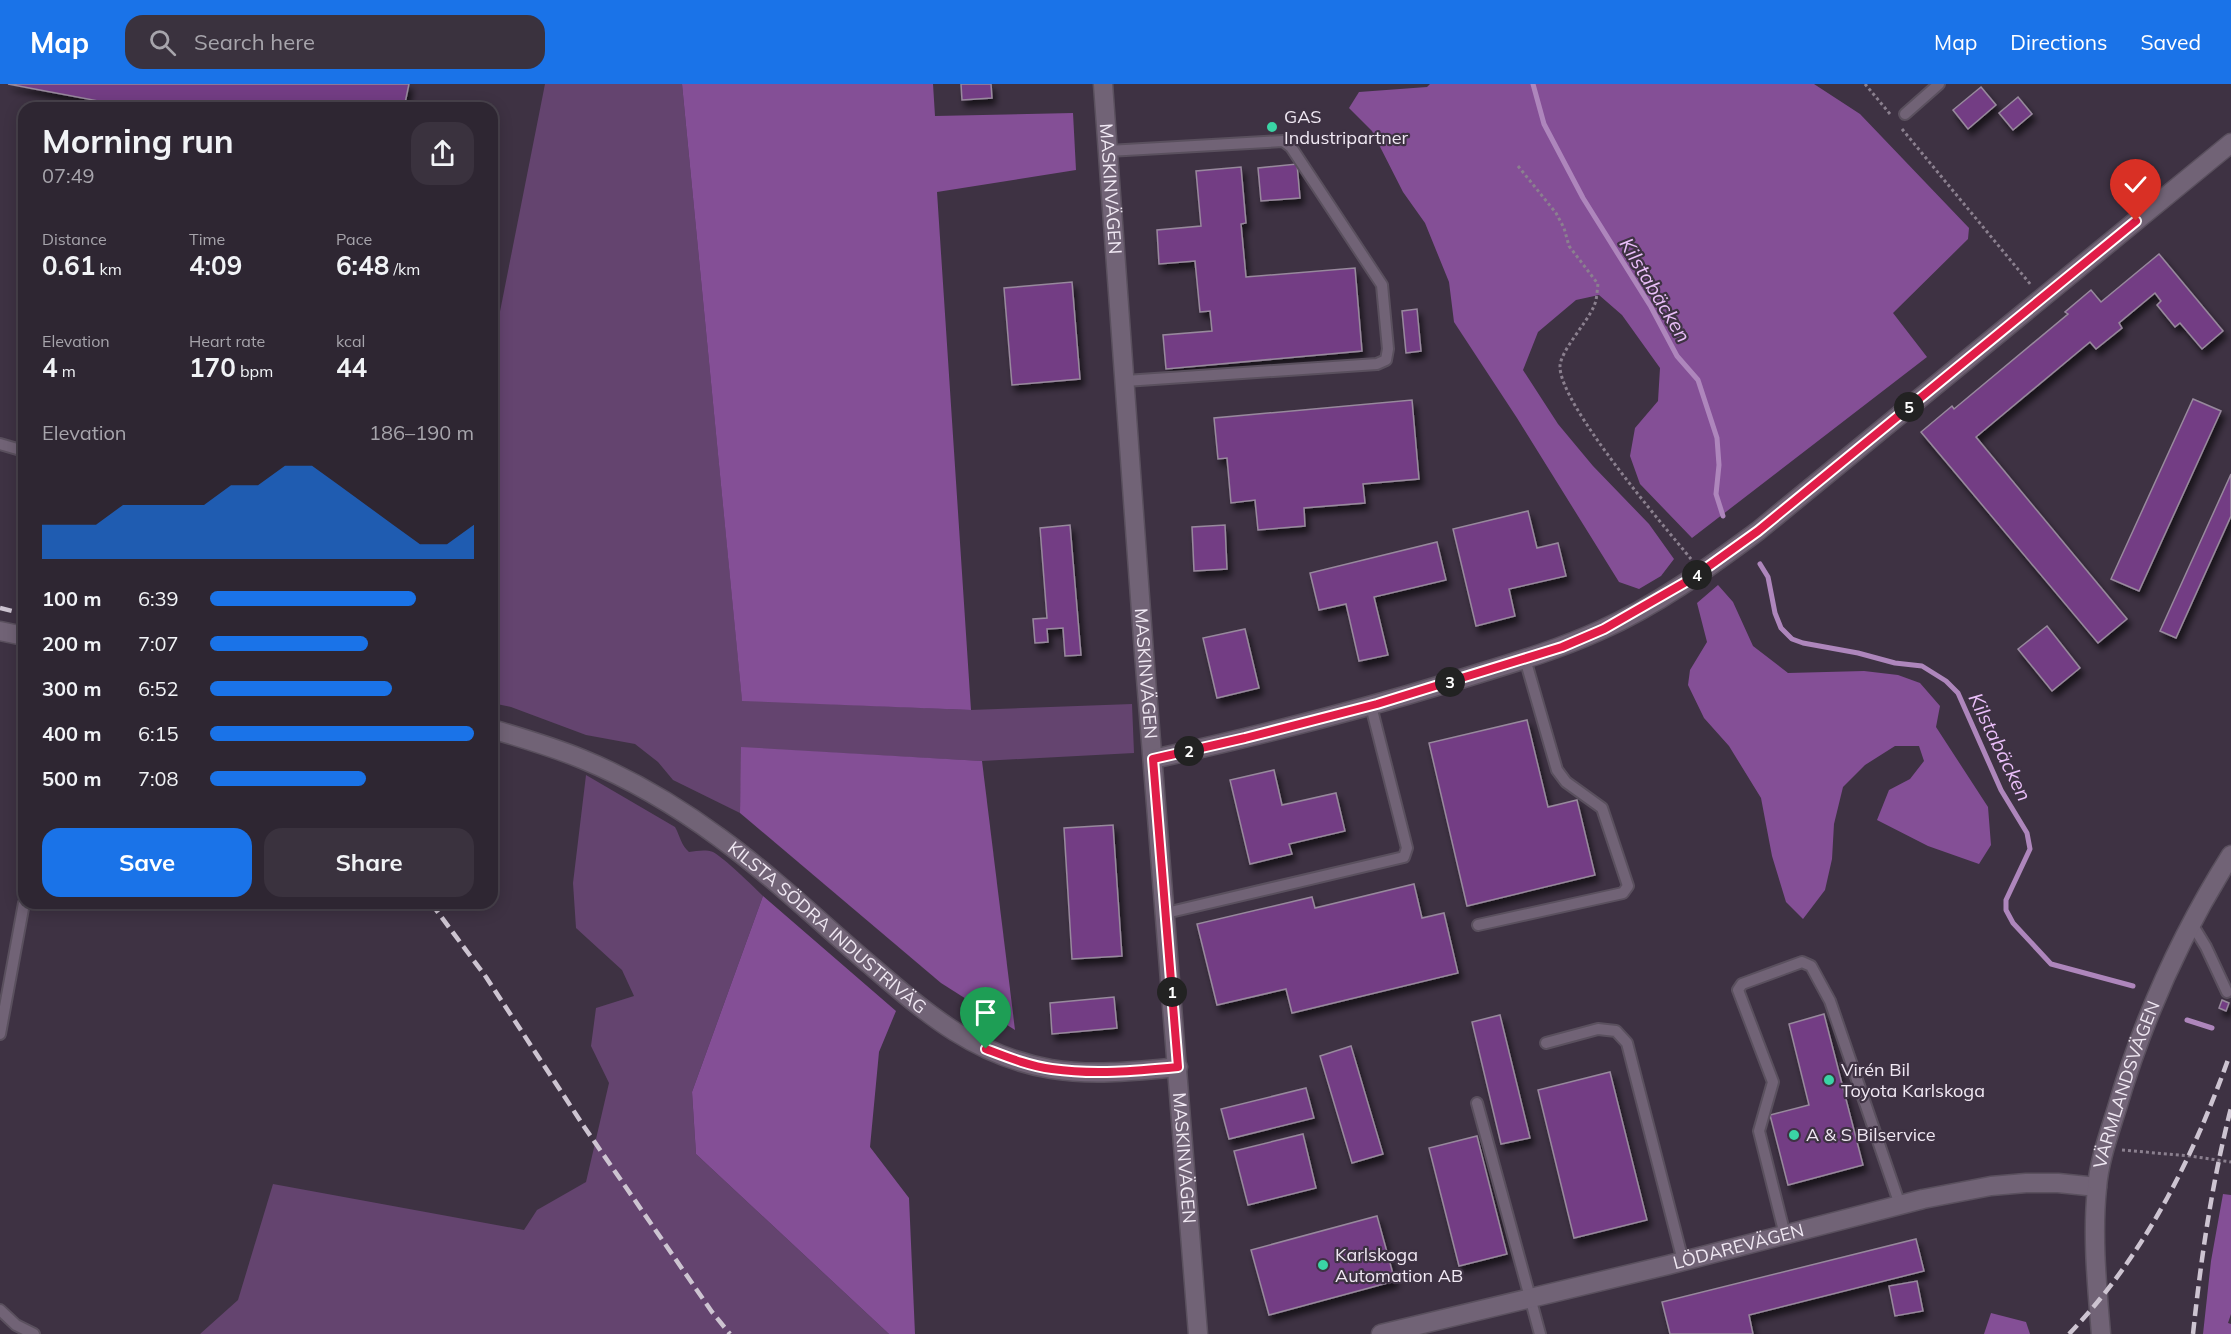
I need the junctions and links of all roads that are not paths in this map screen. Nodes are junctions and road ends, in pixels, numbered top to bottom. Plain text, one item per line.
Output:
1 (1103, 84) edge
2 (1939, 84) edge
3 (1905, 114) dead end
4 (2231, 143) edge
5 (1108, 151) junction
6 (1125, 381) junction
7 (0, 444) edge
8 (18, 449) edge
9 (0, 631) edge
10 (18, 635) edge
11 (1525, 659) junction
12 (1371, 706) junction
13 (498, 731) edge
14 (1153, 759) junction
15 (2231, 855) edge
16 (23, 909) edge
17 (1166, 913) junction
18 (2192, 924) junction
19 (1478, 925) dead end
20 (2227, 992) dead end
21 (0, 1034) edge
22 (1546, 1044) dead end
23 (1178, 1067) junction
24 (1477, 1103) dead end
25 (2097, 1187) junction
26 (1900, 1205) junction
27 (1785, 1235) junction
28 (1683, 1261) junction
29 (1532, 1298) junction
30 (0, 1310) edge
31 (34, 1334) edge
32 (1198, 1334) edge
33 (1381, 1334) edge
34 (1540, 1334) edge
35 (2101, 1334) edge

1 - 5 street, MASKINVÄGEN
2 - 3 lane
4 - 11 street
5 - 6 street, MASKINVÄGEN
5 - 6 lane
6 - 14 street, MASKINVÄGEN
7 - 8 lane
9 - 10 street
11 - 12 street
11 - 19 lane
12 - 14 street
12 - 17 lane
13 - 23 street, KILSTA SÖDRA INDUSTRIVÄG
14 - 17 street, MASKINVÄGEN
15 - 18 street, VÄRMLANDSVÄGEN
16 - 21 lane
17 - 23 street, MASKINVÄGEN
18 - 20 lane
18 - 25 street, VÄRMLANDSVÄGEN
22 - 28 lane
23 - 32 street, MASKINVÄGEN
24 - 29 lane
25 - 26 street, LÖDAREVÄGEN
25 - 35 street, VÄRMLANDSVÄGEN
26 - 27 street, LÖDAREVÄGEN
26 - 27 lane
27 - 28 street, LÖDAREVÄGEN
28 - 29 street, LÖDAREVÄGEN
29 - 33 street, LÖDAREVÄGEN
29 - 34 lane
30 - 31 lane

